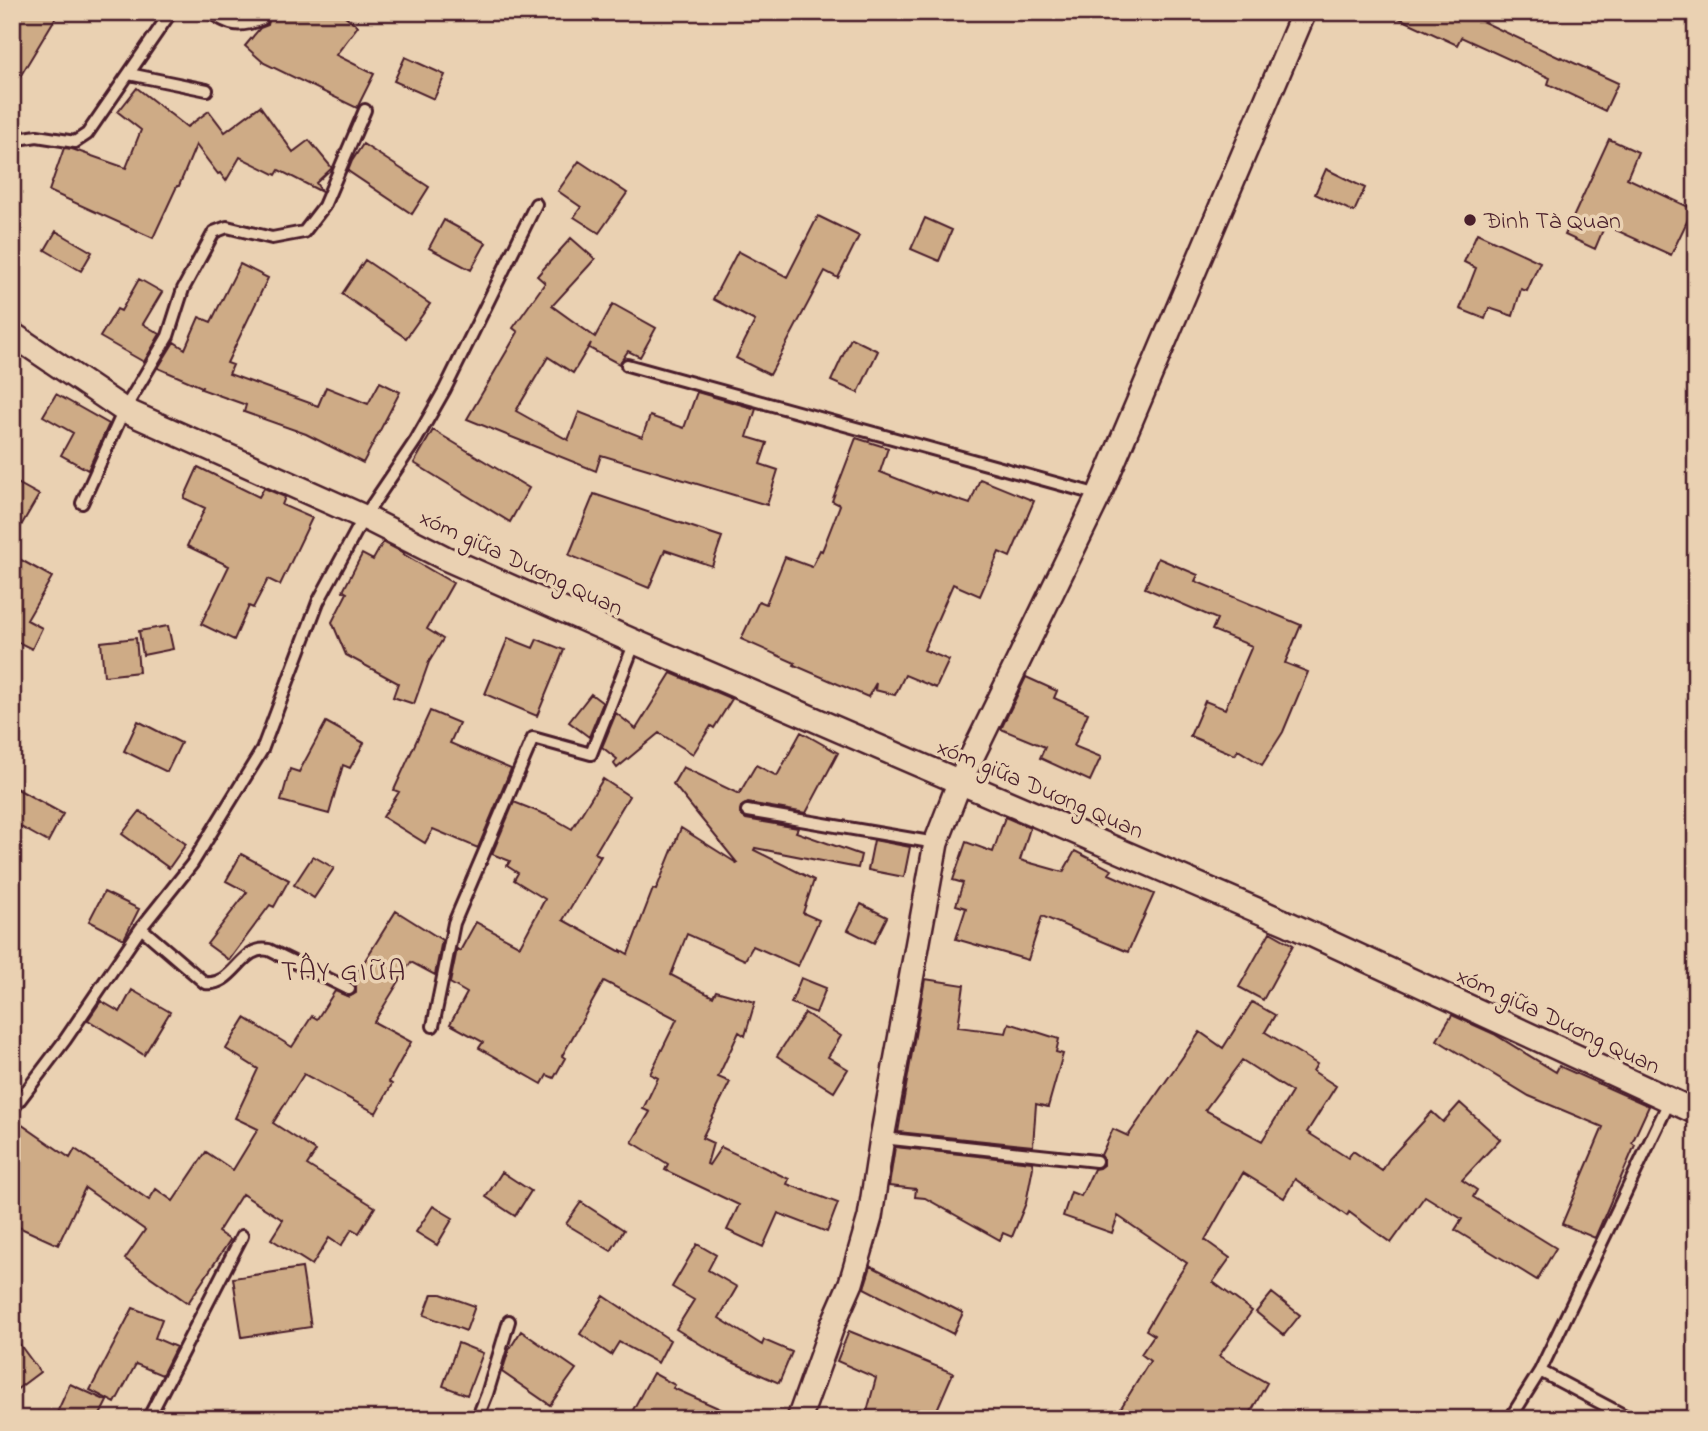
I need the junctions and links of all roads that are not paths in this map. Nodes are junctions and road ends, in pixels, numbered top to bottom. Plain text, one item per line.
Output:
1 (171, 12) edge
2 (209, 12) edge
3 (1304, 12) edge
4 (262, 19) dead end
5 (129, 74) junction
6 (207, 90) dead end
7 (365, 110) dead end
8 (12, 139) edge
9 (536, 204) dead end
10 (12, 334) edge
11 (627, 365) dead end
12 (124, 410) junction
13 (1099, 495) junction
14 (82, 503) dead end
15 (364, 517) junction
16 (635, 642) junction
17 (960, 781) junction
18 (747, 811) dead end
19 (936, 843) junction
20 (141, 928) junction
21 (349, 989) dead end
22 (433, 1026) dead end
23 (1670, 1100) junction
24 (12, 1110) edge
25 (1696, 1112) edge
26 (881, 1138) junction
27 (1096, 1161) dead end
28 (242, 1236) dead end
29 (509, 1321) dead end
30 (1540, 1371) junction
31 (148, 1419) edge
32 (477, 1419) edge
33 (799, 1419) edge
34 (1510, 1419) edge
35 (1631, 1419) edge

1 - 5 lane
2 - 4 lane
3 - 13 street
5 - 6 lane
5 - 8 lane
7 - 12 lane
9 - 15 lane
10 - 12 street, xóm giữa Dương Quan
11 - 13 lane
12 - 14 lane
12 - 15 street, xóm giữa Dương Quan
13 - 17 street
15 - 16 street, xóm giữa Dương Quan
15 - 20 lane
16 - 17 street, xóm giữa Dương Quan
16 - 22 lane
17 - 19 street
17 - 23 street, xóm giữa Dương Quan
18 - 19 lane
19 - 26 street
20 - 21 lane
20 - 24 lane
23 - 25 street, xóm giữa Dương Quan
23 - 30 lane
26 - 27 lane
26 - 33 street
28 - 31 lane
29 - 32 lane
30 - 34 lane
30 - 35 lane

